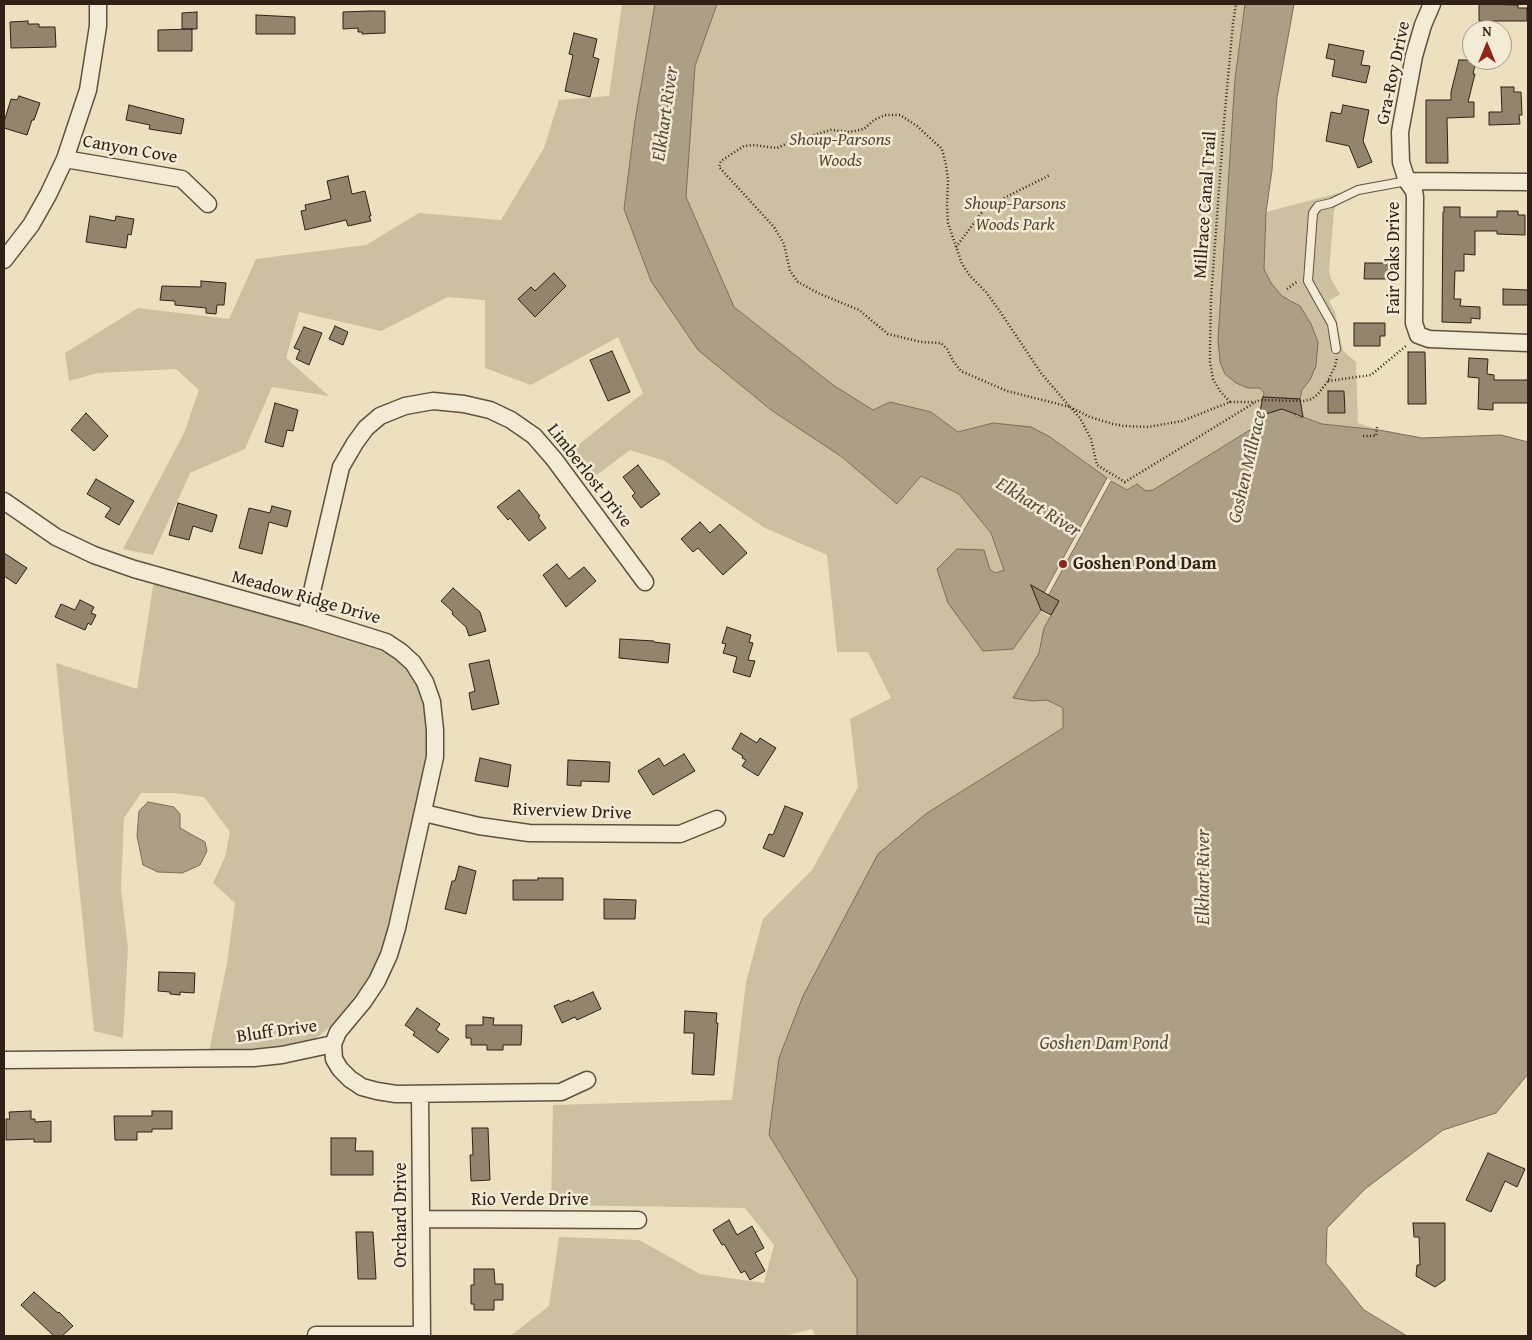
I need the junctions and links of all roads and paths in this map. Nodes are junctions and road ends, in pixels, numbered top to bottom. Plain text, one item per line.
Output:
1 (98, 4) edge
2 (1236, 4) edge
3 (1432, 4) edge
4 (64, 159) junction
5 (1050, 175) dead end
6 (1407, 181) junction
7 (1528, 182) edge
8 (208, 204) dead end
9 (956, 247) junction
10 (4, 260) edge
11 (1418, 335) junction
12 (1528, 343) edge
13 (1336, 349) joint
14 (1328, 381) junction
15 (1230, 402) junction
16 (1256, 402) junction
17 (1070, 407) junction
18 (1377, 428) dead end
19 (1363, 436) dead end
20 (4, 501) edge
21 (645, 582) dead end
22 (306, 617) junction
23 (424, 813) junction
24 (718, 819) dead end
25 (333, 1044) junction
26 (4, 1060) edge
27 (587, 1080) dead end
28 (420, 1094) junction
29 (422, 1219) junction
30 (638, 1220) dead end
31 (316, 1335) dead end
32 (422, 1336) edge

1 - 4 street
2 - 15 path, Millrace Canal Trail
3 - 6 street, Gra-Roy Drive
4 - 8 street, Canyon Cove
4 - 10 street
5 - 9 path
6 - 7 street
6 - 11 street, Fair Oaks Drive
6 - 13 lane
9 - 17 path
9 - 17 path
11 - 12 street
11 - 14 path
13 - 14 path
14 - 16 path
15 - 16 path
15 - 17 path
16 - 17 path
18 - 19 path
20 - 22 street, Meadow Ridge Drive
21 - 22 street, Limberlost Drive
22 - 23 street, Meadow Ridge Drive
23 - 24 street, Riverview Drive
23 - 25 street, Meadow Ridge Drive
25 - 26 street, Bluff Drive
25 - 28 street, Bluff Drive
27 - 28 street, Bluff Drive
28 - 29 street, Orchard Drive
29 - 30 street, Rio Verde Drive
29 - 32 street, Orchard Drive
31 - 32 street

